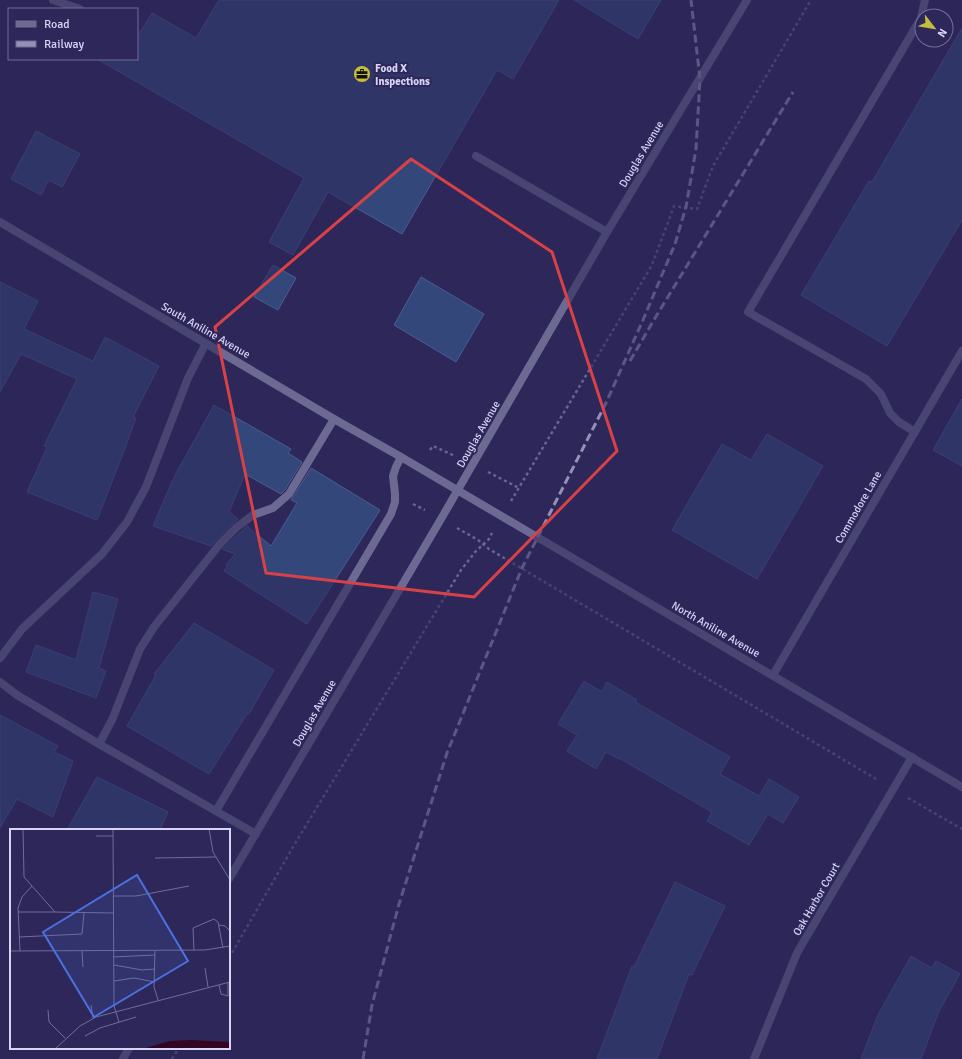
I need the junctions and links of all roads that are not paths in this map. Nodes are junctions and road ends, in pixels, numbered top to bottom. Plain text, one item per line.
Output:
1 (54, 0) edge
2 (747, 0) edge
3 (925, 0) edge
4 (77, 8) edge
5 (476, 156) dead end
6 (0, 222) edge
7 (608, 232) junction
8 (206, 343) junction
9 (962, 351) edge
10 (334, 419) junction
11 (915, 432) junction
12 (401, 457) junction
13 (458, 490) junction
14 (0, 658) edge
15 (773, 675) junction
16 (0, 682) edge
17 (99, 744) junction
18 (912, 757) junction
19 (962, 787) edge
20 (216, 811) junction
21 (256, 834) junction
22 (230, 878) edge
23 (128, 1049) edge
24 (123, 1059) edge
25 (754, 1059) edge

1 - 4 street
2 - 7 street, Douglas Avenue
3 - 11 street
5 - 7 street
6 - 8 street, South Aniline Avenue
7 - 13 street, Douglas Avenue
8 - 10 street, South Aniline Avenue
8 - 14 street
9 - 11 street, Commodore Lane
10 - 12 street, South Aniline Avenue
10 - 17 street
11 - 15 street, Commodore Lane
12 - 13 street, South Aniline Avenue
12 - 20 street
13 - 15 street, North Aniline Avenue
13 - 21 street, Douglas Avenue
15 - 18 street, North Aniline Avenue
16 - 17 street
17 - 20 street
18 - 19 street, North Aniline Avenue
18 - 25 street, Oak Harbor Court
20 - 21 street
21 - 22 street, Douglas Avenue
23 - 24 street

